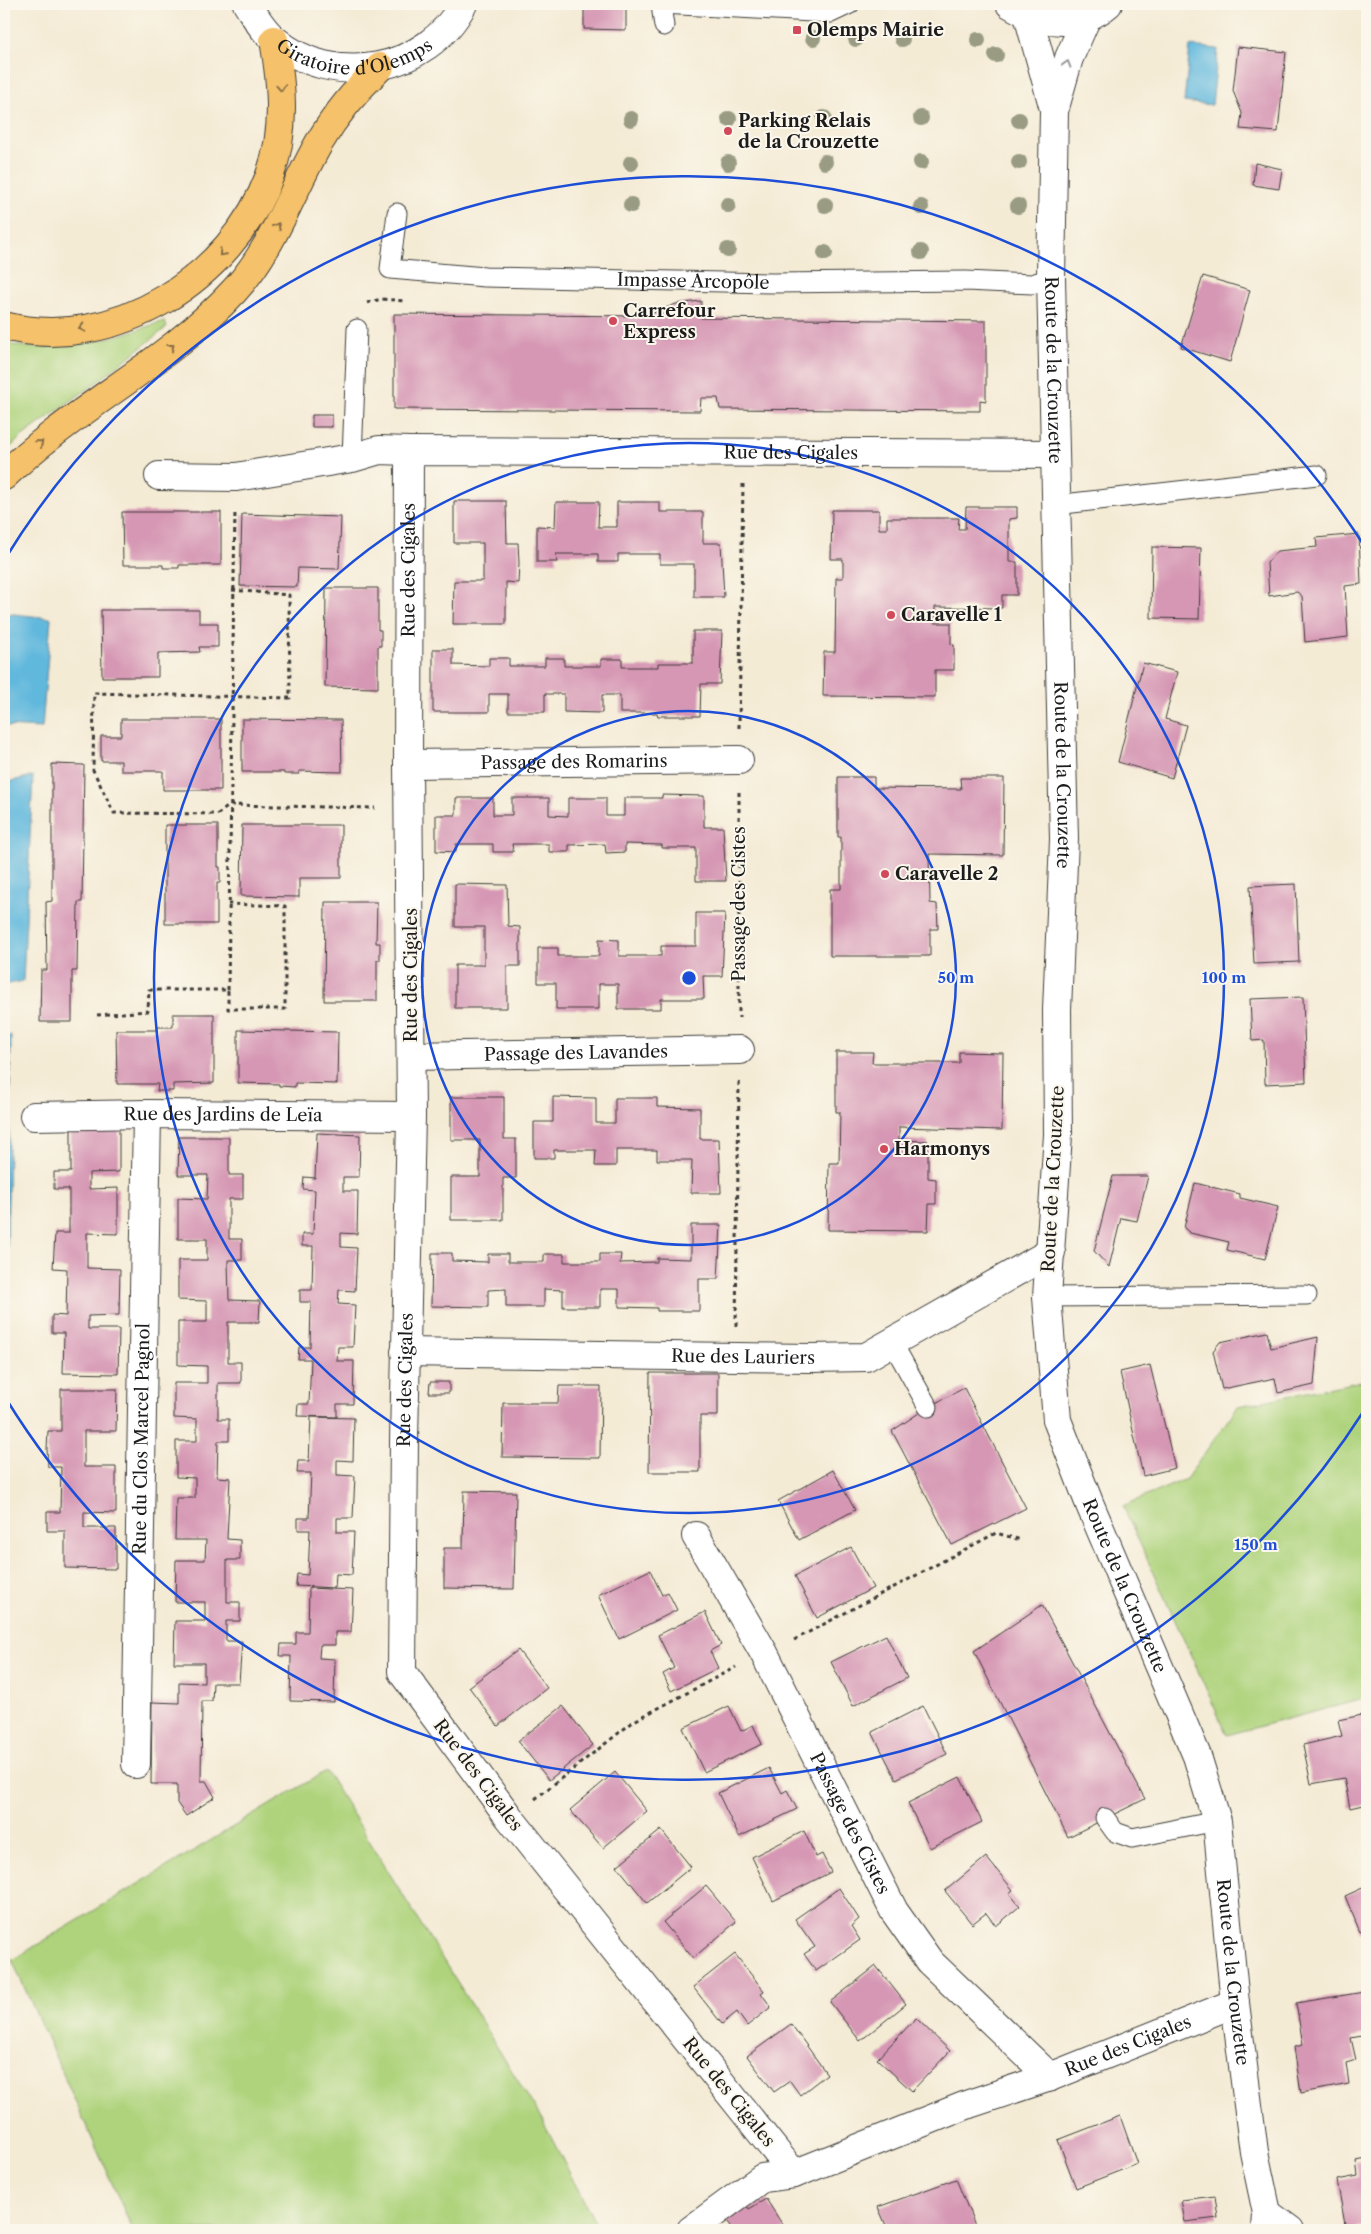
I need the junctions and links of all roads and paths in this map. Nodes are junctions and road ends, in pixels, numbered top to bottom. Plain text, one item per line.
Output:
1 (247, 4) edge
2 (463, 4) edge
3 (661, 4) edge
4 (850, 4) edge
5 (1019, 10) edge
6 (1097, 10) edge
7 (664, 26) dead end
8 (274, 40) junction
9 (380, 67) junction
10 (1054, 110) junction
11 (397, 213) dead end
12 (1051, 278) junction
13 (408, 301) dead end
14 (364, 304) dead end
15 (4, 326) edge
16 (357, 329) dead end
17 (409, 451) junction
18 (744, 451) junction
19 (1054, 454) junction
20 (352, 458) junction
21 (1317, 474) dead end
22 (4, 476) edge
23 (159, 476) dead end
24 (236, 477) junction
25 (1055, 505) junction
26 (232, 590) junction
27 (231, 697) junction
28 (739, 760) junction
29 (408, 764) junction
30 (230, 805) junction
31 (410, 809) junction
32 (228, 904) junction
33 (228, 990) junction
34 (97, 1015) dead end
35 (740, 1050) junction
36 (412, 1056) junction
37 (147, 1114) junction
38 (34, 1116) dead end
39 (411, 1116) junction
40 (1051, 1252) junction
41 (1307, 1295) dead end
42 (1047, 1296) junction
43 (892, 1342) junction
44 (405, 1352) junction
45 (736, 1357) junction
46 (928, 1408) dead end
47 (696, 1536) dead end
48 (1021, 1540) dead end
49 (789, 1642) dead end
50 (739, 1665) dead end
51 (136, 1764) dead end
52 (530, 1804) dead end
53 (1105, 1818) dead end
54 (1217, 1821) junction
55 (1235, 2003) junction
56 (1050, 2077) junction
57 (794, 2174) junction
58 (1267, 2222) edge
59 (691, 2230) edge
60 (1290, 2230) edge

1 - 8 street, Giratoire d'Olemps
2 - 9 street, Giratoire d'Olemps
3 - 4 lane
3 - 7 lane
5 - 6 street
5 - 10 street, Route de la Crouzette
10 -> 6 street, Route de la Crouzette
8 - 9 street, Giratoire d'Olemps
8 -> 15 highway
22 -> 9 highway
10 - 12 street, Route de la Crouzette
11 - 12 lane, Impasse Arcopôle
12 - 19 street, Route de la Crouzette
13 - 14 path
16 - 20 lane
17 - 18 street, Rue des Cigales
17 - 20 street, Rue des Cigales
17 - 29 street, Rue des Cigales
18 - 19 street, Rue des Cigales
18 - 28 path, Passage des Cistes
19 - 25 street, Route de la Crouzette
20 - 24 street, Rue des Cigales
21 - 25 lane
23 - 24 street, Rue des Cigales
24 - 26 path
25 - 40 street, Route de la Crouzette
26 - 27 path
26 - 27 path
27 - 30 path
27 - 30 path
28 - 29 street, Passage des Romarins
28 - 35 path, Passage des Cistes
29 - 31 street, Rue des Cigales
30 - 31 path
30 - 32 path
31 - 36 street, Rue des Cigales
32 - 33 path
32 - 33 path
33 - 34 path
35 - 36 street, Passage des Lavandes
35 - 45 path, Passage des Cistes
36 - 39 street, Rue des Cigales
37 - 38 street, Rue des Jardins de Leïa
37 - 39 street, Rue des Jardins de Leïa
37 - 51 street, Rue du Clos Marcel Pagnol
39 - 44 street, Rue des Cigales
40 - 42 street, Route de la Crouzette
40 - 43 street, Rue des Lauriers
41 - 42 lane
42 - 54 street, Route de la Crouzette
43 - 45 street, Rue des Lauriers
43 - 46 lane
44 - 45 street, Rue des Lauriers
44 - 57 street, Rue des Cigales
47 - 56 street, Passage des Cistes
48 - 49 path
50 - 52 path
53 - 54 lane
54 - 55 street, Route de la Crouzette
55 - 56 street, Rue des Cigales
55 - 58 street, Route de la Crouzette
56 - 57 street, Rue des Cigales
57 - 59 street, Rue des Cigales
58 - 60 street

